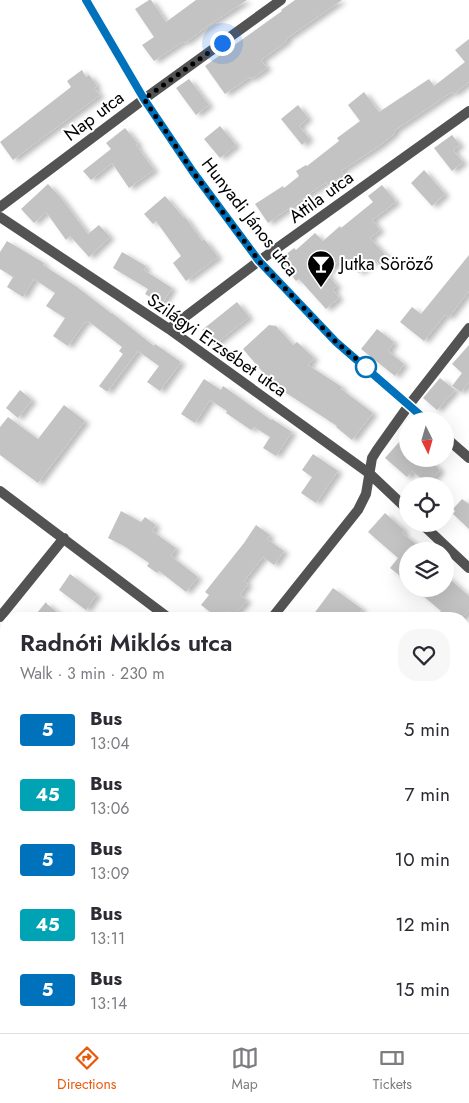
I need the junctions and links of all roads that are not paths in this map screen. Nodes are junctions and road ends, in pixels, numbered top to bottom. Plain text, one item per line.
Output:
1 (86, 0) edge
2 (281, 0) edge
3 (144, 99) junction
4 (469, 111) edge
5 (0, 207) edge
6 (0, 217) edge
7 (259, 261) junction
8 (469, 328) edge
9 (169, 330) junction
10 (408, 405) junction
11 (416, 412) edge
12 (454, 445) edge
13 (469, 458) edge
14 (370, 474) junction
15 (0, 490) edge
16 (399, 501) edge
17 (431, 532) edge
18 (64, 538) junction
19 (469, 568) edge
20 (4, 612) edge
21 (161, 612) edge
22 (278, 612) edge

1 - 3 street, Hunyadi János utca
2 - 3 street, Nap utca
3 - 5 street, Nap utca
3 - 7 street, Hunyadi János utca
4 - 7 street, Attila utca
6 - 9 street, Szilágyi Erzsébet utca
7 - 9 street, Attila utca
7 - 10 street, Hunyadi János utca
8 - 10 street
9 - 14 street, Szilágyi Erzsébet utca
10 - 11 street, Hunyadi János utca
10 - 14 street
12 - 13 street
14 - 16 street, Szilágyi Erzsébet utca
14 - 22 street
15 - 18 street
17 - 19 street
18 - 20 street
18 - 21 street

